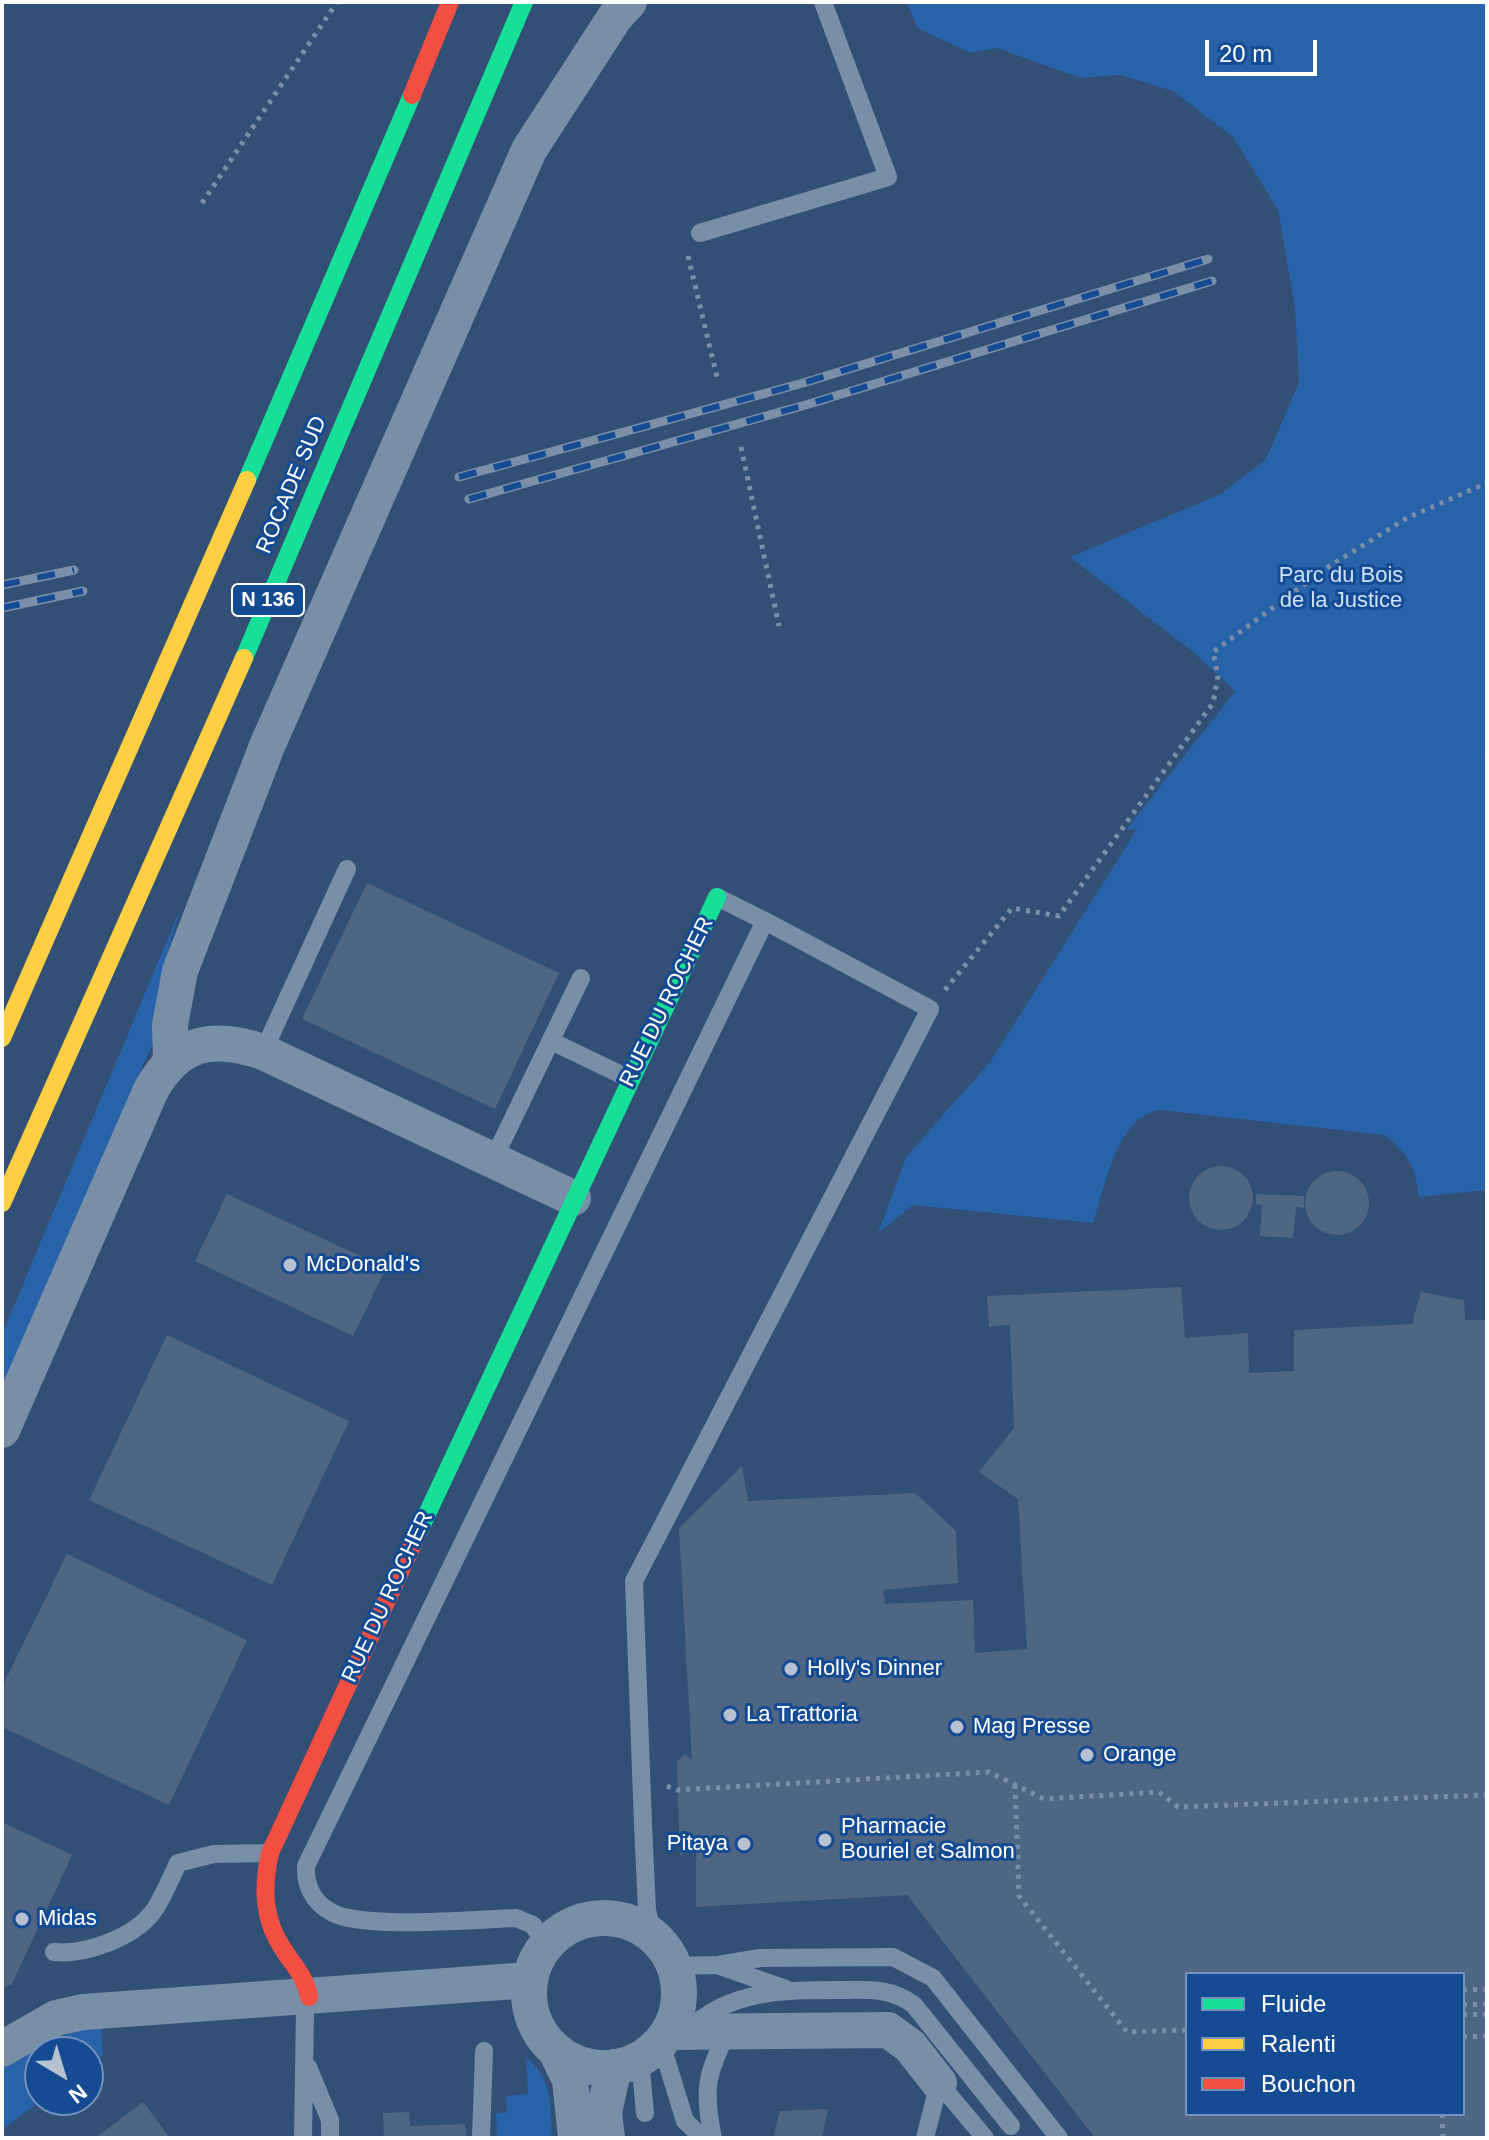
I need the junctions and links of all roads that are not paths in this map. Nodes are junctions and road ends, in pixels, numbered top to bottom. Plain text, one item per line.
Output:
1 (450, 2) edge
2 (524, 2) edge
3 (629, 2) edge
4 (823, 2) edge
5 (700, 233) dead end
6 (347, 869) dead end
7 (717, 897) joint
8 (765, 921) junction
9 (581, 978) dead end
10 (2, 1038) edge
11 (551, 1041) junction
12 (263, 1052) junction
13 (171, 1060) junction
14 (630, 1079) junction
15 (493, 1160) junction
16 (573, 1198) junction
17 (2, 1203) edge
18 (2, 1430) edge
19 (270, 1853) junction
20 (653, 1936) junction
21 (546, 1945) junction
22 (54, 1952) dead end
23 (718, 1965) junction
24 (674, 1966) junction
25 (530, 1980) junction
26 (786, 1989) junction
27 (307, 2004) junction
28 (728, 2031) junction
29 (654, 2046) junction
30 (2, 2049) edge
31 (484, 2051) dead end
32 (556, 2051) junction
33 (306, 2061) junction
34 (939, 2083) junction
35 (645, 2113) dead end
36 (1011, 2126) dead end
37 (303, 2138) edge
38 (330, 2138) edge
39 (481, 2138) edge
40 (576, 2138) edge
41 (607, 2138) edge
42 (703, 2138) edge
43 (713, 2138) edge
44 (925, 2138) edge
45 (985, 2138) edge
46 (1059, 2138) edge

1 - 10 main road, ROCADE SUD / N 136
2 - 17 main road, ROCADE SUD / N 136
3 - 13 street
4 - 5 lane
6 - 12 lane
7 - 8 lane, RUE DU ROCHER
7 - 14 main road, RUE DU ROCHER
8 - 20 lane, RUE DU ROCHER
8 - 21 lane
9 - 11 lane
11 - 14 lane
11 - 15 lane
12 - 13 street
12 - 15 street
13 - 18 street
14 - 16 main road, RUE DU ROCHER
15 - 16 street
16 - 19 main road, RUE DU ROCHER
19 - 22 lane
19 - 27 main road, RUE DU ROCHER
20 - 21 street
20 - 24 street
21 - 25 street
23 - 24 lane
23 - 26 lane
23 - 46 lane
24 - 29 street
25 - 27 street
25 - 32 street
26 - 29 lane
26 - 36 lane
27 - 30 street
27 - 33 lane
28 - 29 street
28 - 34 street
28 - 43 lane
29 - 32 street
29 - 35 lane
29 - 41 street
29 - 42 lane
31 - 39 lane
32 - 40 street
33 - 37 lane
33 - 38 lane
34 - 44 lane
34 - 45 lane

